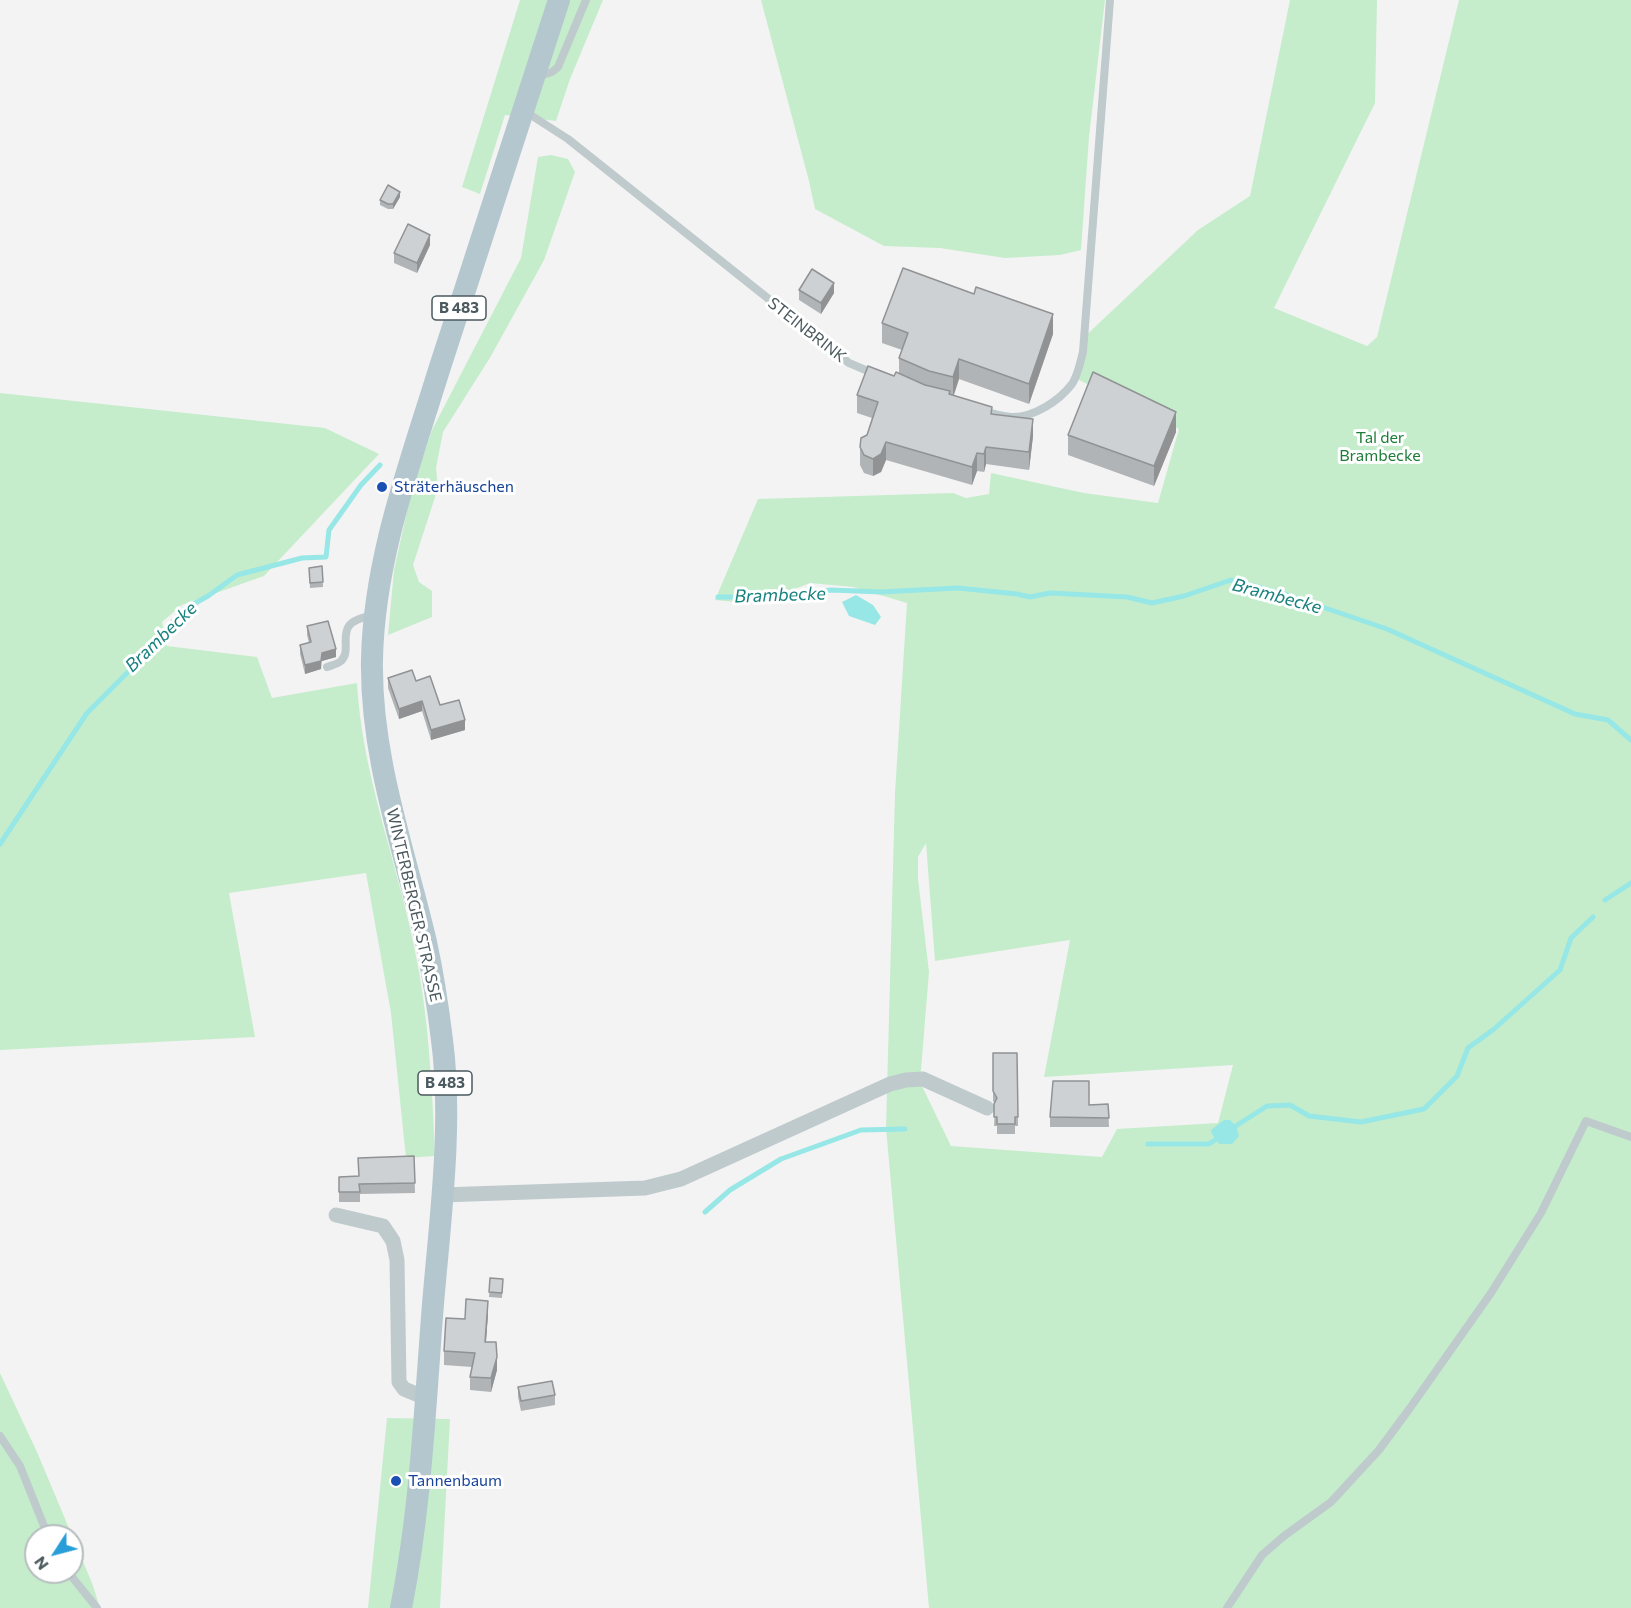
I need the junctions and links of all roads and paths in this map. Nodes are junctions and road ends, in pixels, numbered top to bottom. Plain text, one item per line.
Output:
1 (559, 0) edge
2 (586, 0) edge
3 (1110, 0) edge
4 (534, 76) junction
5 (523, 110) junction
6 (888, 380) edge
7 (972, 408) edge
8 (374, 616) junction
9 (327, 667) dead end
10 (987, 1108) dead end
11 (1631, 1137) edge
12 (442, 1195) junction
13 (336, 1215) dead end
14 (426, 1398) junction
15 (0, 1436) edge
16 (43, 1524) edge
17 (78, 1584) edge
18 (97, 1608) edge
19 (401, 1608) edge
20 (1227, 1608) edge

1 - 4 main road, B 483
2 - 4 lane
3 - 7 lane
4 - 5 main road, B 483
5 - 6 lane, STEINBRINK
5 - 8 main road, WINTERBERGER STRASSE / B 483
8 - 9 lane
8 - 12 main road, WINTERBERGER STRASSE / B 483
10 - 12 street
11 - 20 lane
12 - 14 main road, WINTERBERGER STRASSE / B 483
13 - 14 street
14 - 19 main road, WINTERBERGER STRASSE / B 483
15 - 16 lane
17 - 18 lane

